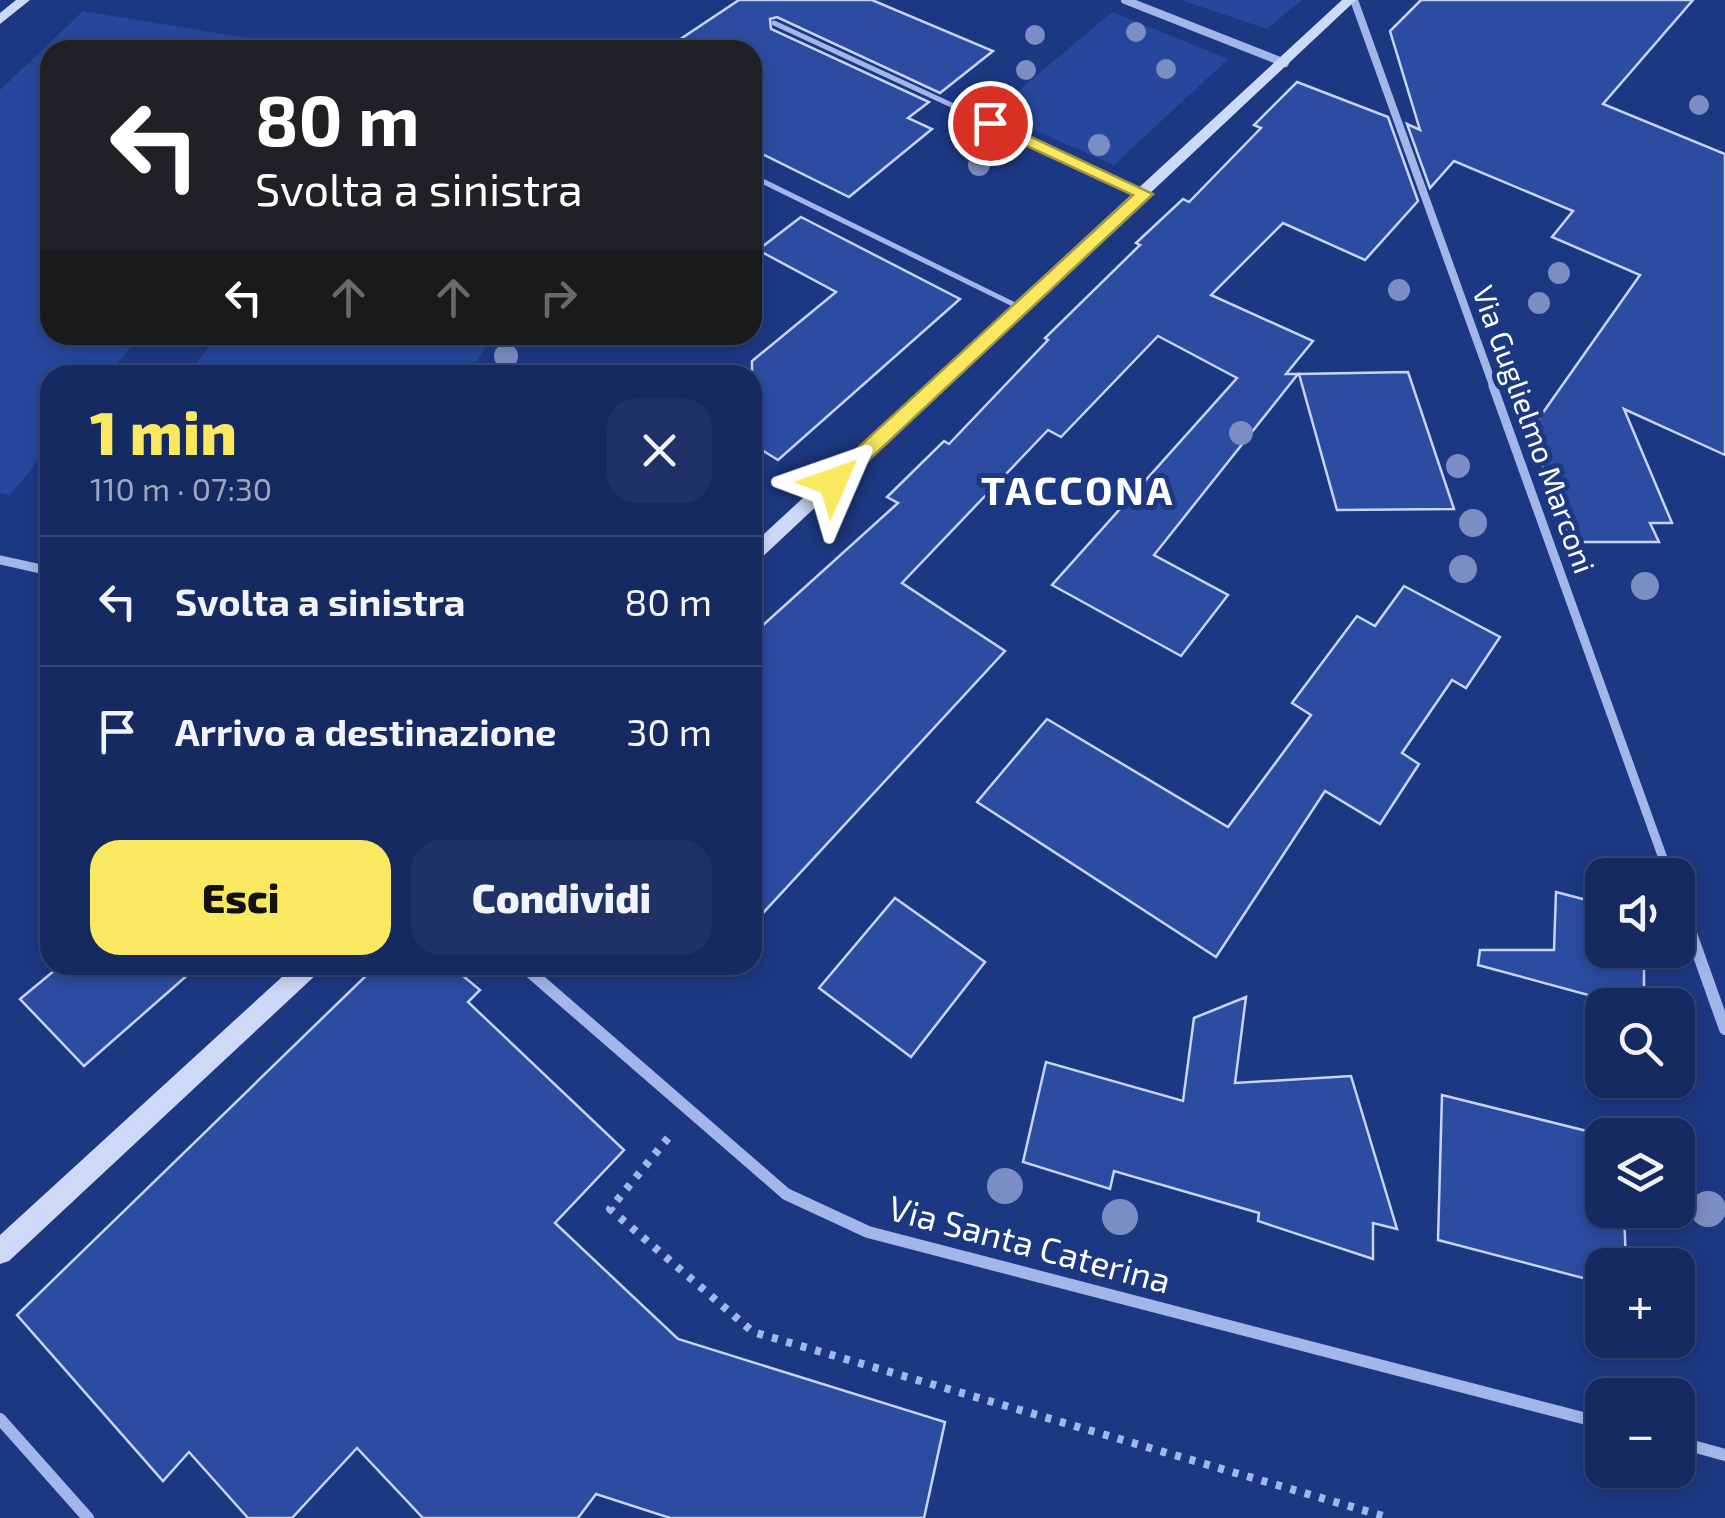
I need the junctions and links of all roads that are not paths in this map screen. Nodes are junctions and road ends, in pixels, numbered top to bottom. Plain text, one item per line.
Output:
1 (24, 0) edge
2 (1125, 0) edge
3 (1352, 0) edge
4 (0, 20) edge
5 (774, 23) dead end
6 (1286, 64) junction
7 (762, 181) edge
8 (1144, 194) junction
9 (1021, 308) junction
10 (762, 547) edge
11 (0, 560) edge
12 (40, 569) edge
13 (1664, 858) edge
14 (1695, 945) edge
15 (300, 975) edge
16 (534, 975) edge
17 (1725, 1029) edge
18 (0, 1252) edge
19 (1585, 1419) edge
20 (0, 1420) edge
21 (1695, 1447) edge
22 (1725, 1455) edge
23 (88, 1518) edge

1 - 4 street
2 - 6 street
3 - 6 street
3 - 13 street, Via Guglielmo Marconi
5 - 8 lane
6 - 8 street
7 - 9 lane
8 - 9 street
9 - 10 street
11 - 12 street
14 - 17 street
15 - 18 street
16 - 19 street, Via Santa Caterina
20 - 23 street
21 - 22 street

